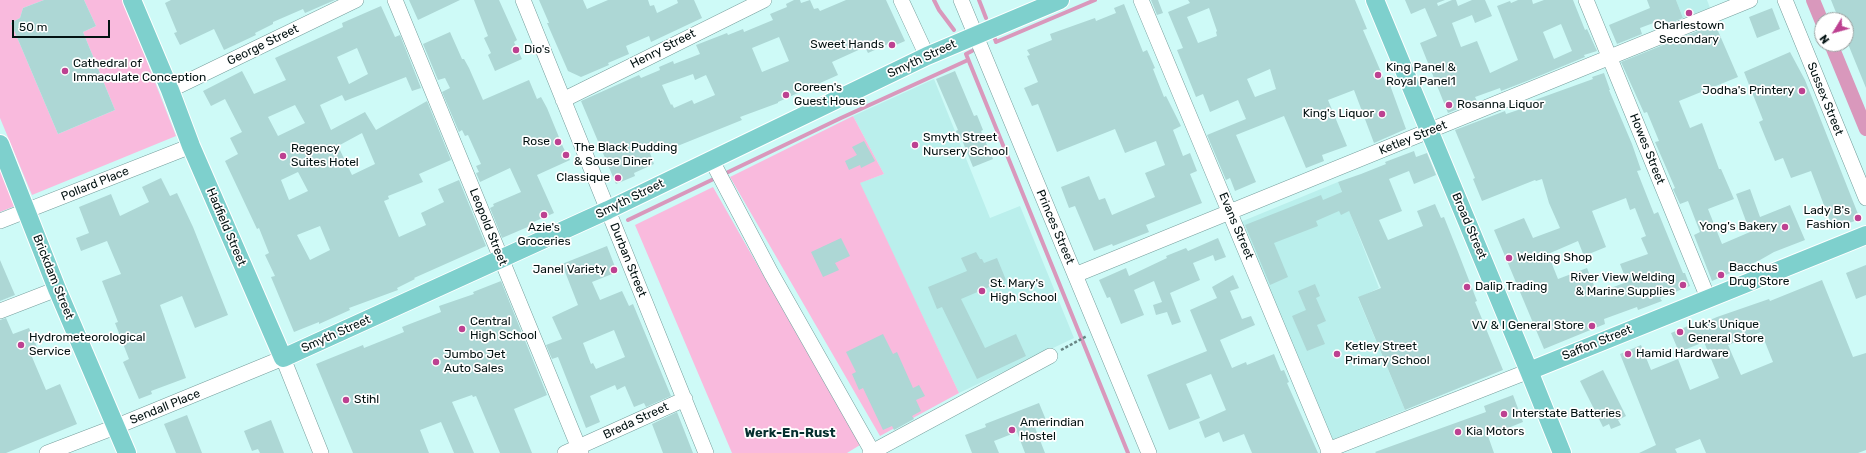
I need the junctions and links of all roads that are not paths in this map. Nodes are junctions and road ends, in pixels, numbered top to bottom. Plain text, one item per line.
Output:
1 (132, 0) edge
2 (356, 0) edge
3 (395, 0) edge
4 (523, 0) edge
5 (764, 0) edge
6 (901, 0) edge
7 (960, 0) edge
8 (1060, 0) edge
9 (1141, 0) edge
10 (1375, 0) edge
11 (1586, 0) edge
12 (1750, 0) edge
13 (1789, 1) edge
14 (337, 4) edge
15 (975, 35) junction
16 (927, 56) junction
17 (1610, 57) junction
18 (170, 90) junction
19 (563, 100) junction
20 (1429, 131) junction
21 (0, 144) edge
22 (191, 146) junction
23 (711, 159) junction
24 (1866, 198) edge
25 (608, 210) junction
26 (27, 211) junction
27 (1230, 212) junction
28 (0, 222) edge
29 (1866, 235) edge
30 (502, 259) junction
31 (1075, 275) junction
32 (57, 289) junction
33 (1708, 298) junction
34 (0, 311) edge
35 (1050, 356) dead end
36 (283, 358) junction
37 (1529, 371) junction
38 (684, 399) junction
39 (115, 427) junction
40 (580, 450) edge
41 (1555, 451) edge
42 (1148, 452) edge
43 (1329, 452) edge
44 (47, 453) edge
45 (127, 453) edge
46 (321, 453) edge
47 (565, 453) edge
48 (706, 453) edge
49 (872, 453) edge

1 - 18 main road, Hadfield Street
2 - 14 street, George Street
3 - 30 street, Leopold Street
4 - 19 street, Durban Street
5 - 19 street, Henry Street
6 - 16 street
7 - 15 street, Princes Street
8 - 15 main road, Smyth Street
9 - 27 street, Evans Street
10 - 20 main road, Broad Street
11 - 17 street, Howes Street
12 - 17 street, Ketley Street
13 - 24 street, Sussex Street
14 - 18 street, George Street
15 - 16 main road, Smyth Street
15 - 31 street, Princes Street
16 - 23 main road, Smyth Street
17 - 20 street, Ketley Street
17 - 33 street, Howes Street
18 - 22 main road, Hadfield Street
19 - 25 street, Durban Street
20 - 27 street, Ketley Street
20 - 37 main road, Broad Street
21 - 26 main road, Brickdam Street
22 - 26 street, Pollard Place
22 - 36 main road, Hadfield Street
23 - 25 main road, Smyth Street
23 - 49 street
25 - 30 main road, Smyth Street
25 - 38 street, Durban Street
26 - 28 street, Pollard Place
26 - 32 main road, Brickdam Street
27 - 31 street, Ketley Street
27 - 43 street, Evans Street
29 - 33 main road, Saffon Street
30 - 36 main road, Smyth Street
30 - 40 street, Leopold Street
31 - 42 street, Princes Street
32 - 34 street
32 - 39 main road, Brickdam Street
33 - 37 main road, Saffon Street
35 - 49 street
36 - 39 street, Sendall Place
36 - 46 street, Hadfield Street
37 - 41 main road, Broad Street
37 - 43 street, Saffon Street
38 - 40 street, Breda Street
38 - 48 street, Durban Street
39 - 44 street, Sendall Place
39 - 45 main road, Brickdam Street
40 - 47 street, Breda Street

